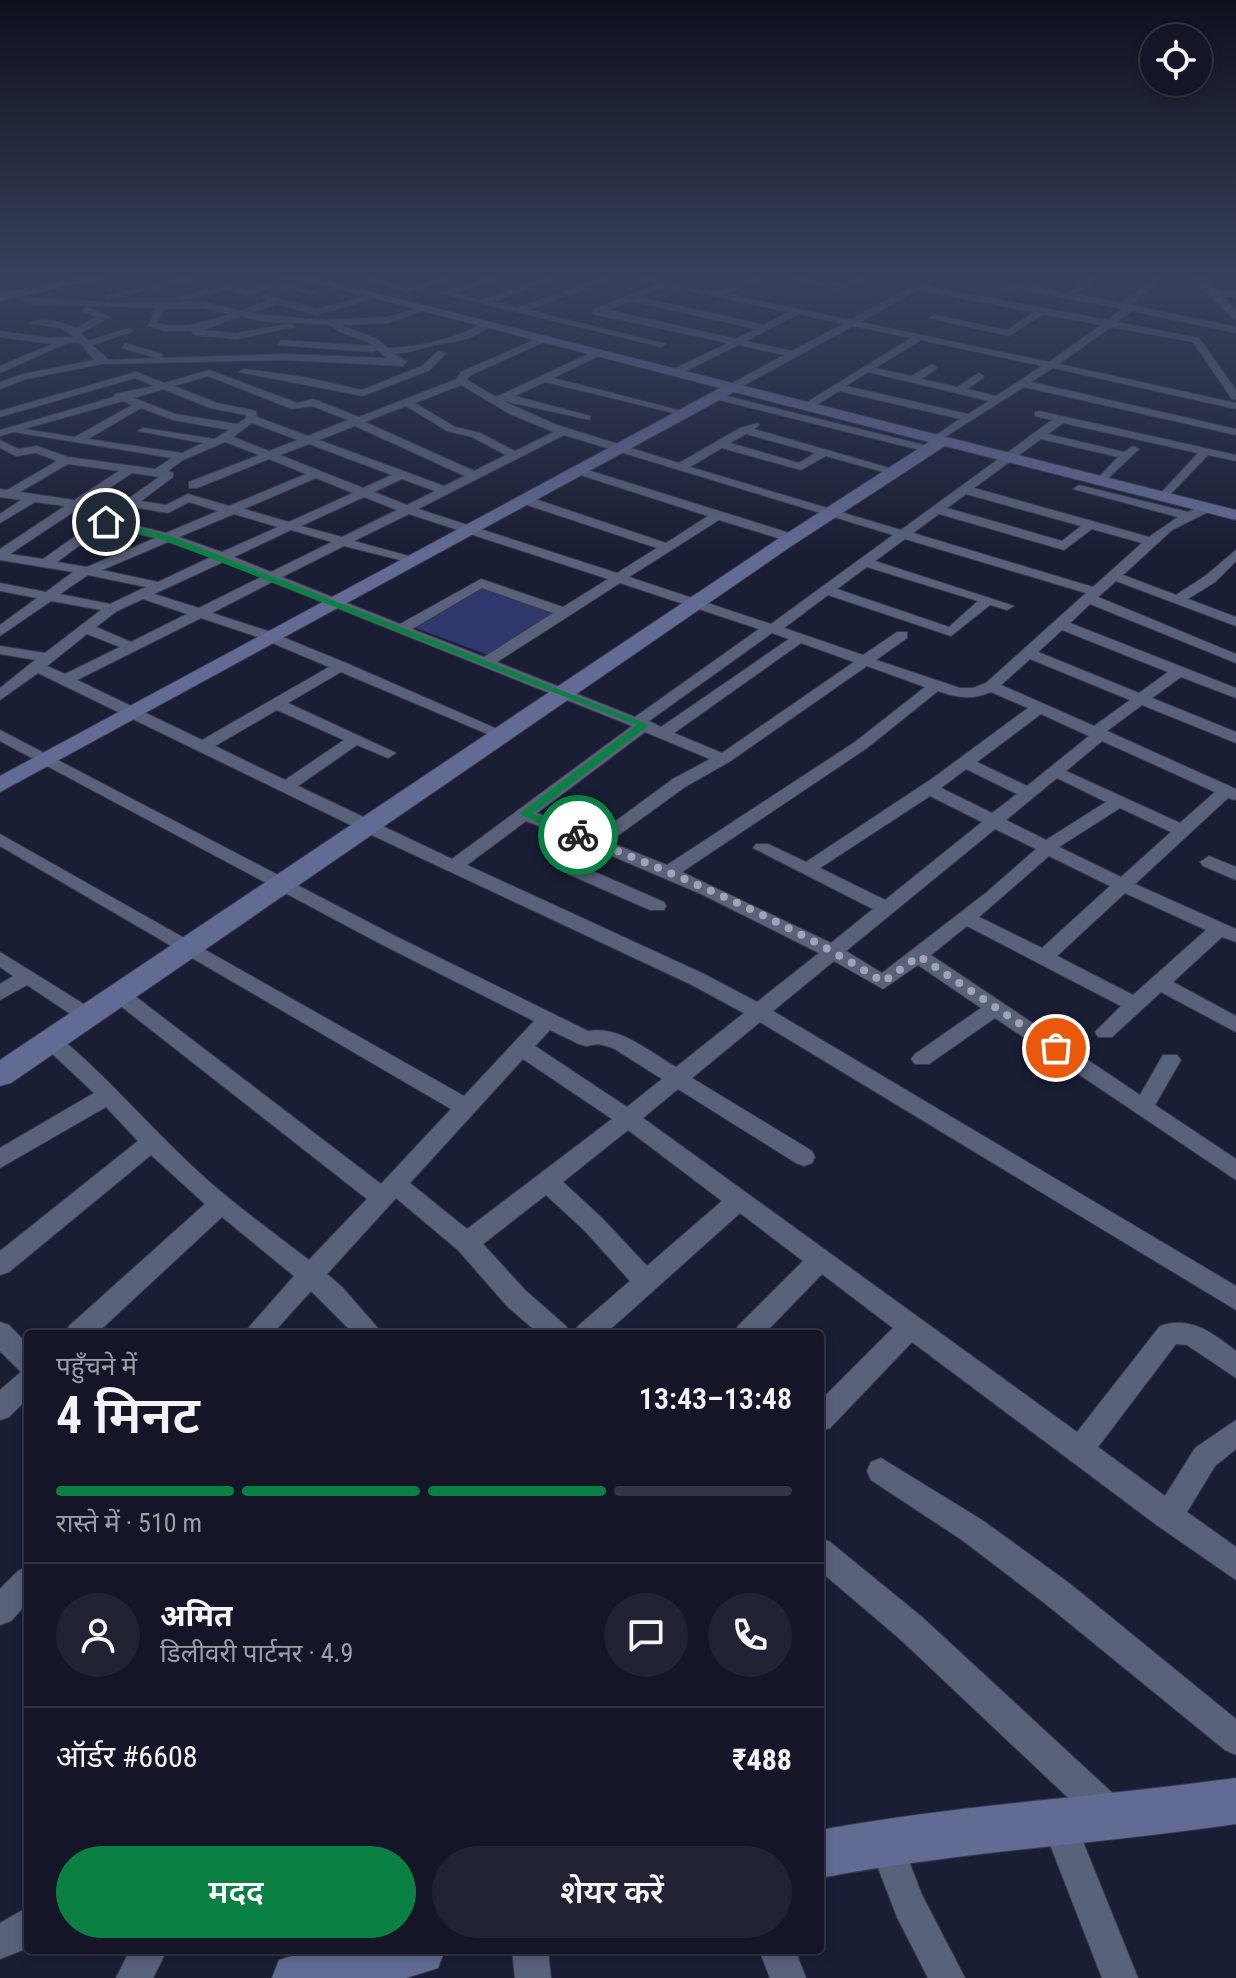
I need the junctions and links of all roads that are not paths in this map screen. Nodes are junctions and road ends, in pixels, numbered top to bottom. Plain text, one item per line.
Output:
1 (61, 369) edge
2 (146, 369) edge
3 (323, 369) edge
4 (435, 369) edge
5 (480, 369) edge
6 (562, 369) edge
7 (665, 369) edge
8 (681, 369) edge
9 (764, 369) edge
10 (866, 369) edge
11 (867, 369) edge
12 (928, 369) edge
13 (1045, 369) edge
14 (1070, 369) edge
15 (1217, 369) edge
16 (438, 370) junction
17 (244, 372) dead end
18 (676, 372) junction
19 (136, 375) junction
20 (370, 375) dead end
21 (979, 376) dead end
22 (23, 377) junction
23 (463, 378) junction
24 (543, 378) junction
25 (912, 380) junction
26 (303, 381) junction
27 (395, 381) junction
28 (37, 384) dead end
29 (1025, 384) junction
30 (0, 386) edge
31 (165, 386) junction
32 (97, 387) junction
33 (836, 387) junction
34 (51, 391) dead end
35 (958, 391) junction
36 (724, 392) junction
37 (64, 397) junction
38 (270, 397) junction
39 (1236, 397) edge
40 (123, 398) junction
41 (500, 398) junction
42 (0, 399) edge
43 (999, 400) junction
44 (406, 402) junction
45 (141, 404) junction
46 (801, 404) junction
47 (1236, 406) edge
48 (16, 410) junction
49 (77, 411) junction
50 (777, 412) junction
51 (0, 414) edge
52 (682, 414) junction
53 (1039, 414) dead end
54 (169, 415) junction
55 (970, 418) junction
56 (251, 419) junction
57 (1061, 419) junction
58 (356, 421) junction
59 (104, 426) junction
60 (240, 428) junction
61 (744, 430) junction
62 (144, 431) junction
63 (563, 431) junction
64 (5, 432) edge
65 (1236, 432) edge
66 (1038, 435) junction
67 (1145, 438) junction
68 (74, 440) junction
69 (220, 440) junction
70 (307, 440) junction
71 (0, 443) edge
72 (936, 443) junction
73 (720, 444) junction
74 (119, 446) junction
75 (412, 447) junction
76 (620, 448) junction
77 (37, 449) junction
78 (825, 452) junction
79 (1205, 452) junction
80 (269, 455) junction
81 (1008, 455) junction
82 (52, 456) junction
83 (182, 456) junction
84 (516, 456) junction
85 (1127, 456) junction
86 (0, 458) edge
87 (14, 458) junction
88 (1236, 458) edge
89 (66, 460) junction
90 (336, 466) junction
91 (681, 467) junction
92 (130, 469) junction
93 (578, 471) junction
94 (894, 471) junction
95 (158, 473) junction
96 (401, 475) junction
97 (475, 476) junction
98 (1102, 480) junction
99 (193, 485) dead end
100 (963, 489) junction
101 (1079, 489) dead end
102 (362, 491) junction
103 (446, 491) junction
104 (5, 493) edge
105 (1165, 496) junction
106 (34, 497) junction
107 (525, 500) junction
108 (133, 503) junction
109 (76, 504) junction
110 (1206, 508) junction
111 (936, 509) junction
112 (232, 510) junction
113 (410, 510) junction
114 (831, 511) junction
115 (718, 515) junction
116 (1236, 515) edge
117 (1187, 516) junction
118 (1, 517) edge
119 (106, 522) junction
120 (1091, 524) junction
121 (288, 526) junction
122 (470, 529) junction
123 (904, 533) junction
124 (167, 538) junction
125 (791, 538) junction
126 (343, 542) junction
127 (1152, 542) junction
128 (666, 547) junction
129 (0, 556) edge
130 (219, 558) junction
131 (1234, 558) edge
132 (411, 561) junction
133 (865, 562) junction
134 (45, 564) junction
135 (85, 571) junction
136 (1114, 576) junction
137 (271, 578) junction
138 (619, 579) junction
139 (158, 586) junction
140 (0, 587) edge
141 (826, 590) junction
142 (141, 594) junction
143 (49, 596) junction
144 (1093, 596) junction
145 (1178, 599) junction
146 (988, 600) junction
147 (334, 603) junction
148 (694, 604) junction
149 (1007, 606) dead end
150 (112, 608) junction
151 (200, 613) junction
152 (565, 613) junction
153 (0, 616) edge
154 (17, 619) junction
155 (1236, 622) edge
156 (1060, 624) junction
157 (85, 628) junction
158 (772, 628) junction
159 (401, 629) junction
160 (0, 632) edge
161 (902, 635) dead end
162 (272, 637) junction
163 (799, 638) junction
164 (132, 647) junction
165 (0, 650) edge
166 (1026, 652) junction
167 (1236, 659) edge
168 (864, 661) junction
169 (42, 662) junction
170 (486, 662) junction
171 (341, 666) junction
172 (1179, 671) junction
173 (66, 680) junction
174 (935, 686) junction
175 (991, 686) junction
176 (563, 693) junction
177 (1236, 693) edge
178 (0, 695) edge
179 (1143, 698) junction
180 (277, 704) junction
181 (1040, 707) junction
182 (134, 712) junction
183 (641, 724) junction
184 (663, 733) junction
185 (1098, 733) junction
186 (0, 735) edge
187 (503, 735) junction
188 (1236, 738) edge
189 (356, 739) junction
190 (204, 746) junction
191 (388, 753) dead end
192 (723, 759) junction
193 (47, 760) junction
194 (966, 763) junction
195 (1056, 772) junction
196 (0, 785) edge
197 (287, 786) junction
198 (930, 789) junction
199 (1029, 793) junction
200 (1231, 793) edge
201 (1119, 801) junction
202 (525, 814) junction
203 (996, 820) junction
204 (367, 826) junction
205 (1183, 831) junction
206 (0, 839) edge
207 (595, 842) junction
208 (1048, 847) junction
209 (762, 848) dead end
210 (1209, 862) dead end
211 (454, 866) junction
212 (807, 869) junction
213 (670, 872) junction
214 (1236, 874) edge
215 (283, 884) junction
216 (1125, 886) junction
217 (657, 906) dead end
218 (886, 908) junction
219 (965, 917) junction
220 (1228, 932) edge
221 (188, 949) junction
222 (833, 951) junction
223 (919, 956) junction
224 (1044, 957) junction
225 (0, 958) edge
226 (28, 976) junction
227 (1158, 982) junction
228 (0, 993) edge
229 (120, 995) junction
230 (1134, 1004) junction
231 (996, 1007) junction
232 (758, 1012) junction
233 (88, 1016) junction
234 (547, 1020) junction
235 (1236, 1025) edge
236 (1105, 1032) dead end
237 (51, 1041) junction
238 (522, 1048) junction
239 (922, 1059) dead end
240 (1170, 1060) dead end
241 (0, 1075) edge
242 (677, 1078) junction
243 (108, 1095) junction
244 (466, 1107) junction
245 (1143, 1108) junction
246 (627, 1118) junction
247 (152, 1142) junction
248 (804, 1157) dead end
249 (0, 1159) edge
250 (1236, 1171) edge
251 (547, 1182) junction
252 (389, 1191) junction
253 (739, 1200) junction
254 (222, 1203) junction
255 (467, 1243) junction
256 (820, 1260) junction
257 (0, 1265) edge
258 (310, 1275) junction
259 (646, 1282) junction
260 (1236, 1299) edge
261 (910, 1327) junction
262 (82, 1330) edge
263 (260, 1330) edge
264 (366, 1330) edge
265 (552, 1330) edge
266 (592, 1330) edge
267 (751, 1330) edge
268 (0, 1333) edge
269 (24, 1359) edge
270 (1236, 1366) edge
271 (24, 1385) edge
272 (0, 1408) edge
273 (824, 1415) edge
274 (1236, 1433) edge
275 (1079, 1451) junction
276 (881, 1471) dead end
277 (1168, 1516) junction
278 (824, 1555) edge
279 (1236, 1565) edge
280 (24, 1585) edge
281 (0, 1610) edge
282 (1236, 1739) edge
283 (1236, 1801) edge
284 (1114, 1818) junction
285 (1059, 1824) junction
286 (885, 1842) junction
287 (824, 1853) edge
288 (24, 1930) edge
289 (0, 1941) edge
290 (147, 1954) edge
291 (402, 1954) edge
292 (530, 1954) edge
293 (779, 1954) edge
294 (134, 1978) edge
295 (297, 1978) edge
296 (533, 1978) edge
297 (788, 1978) edge
298 (947, 1978) edge
299 (1120, 1978) edge

1 - 22 street
2 - 19 street
3 - 26 street
4 - 16 street
5 - 23 street
6 - 24 street
7 - 18 street
8 - 18 street
9 - 36 street
10 - 33 street
11 - 25 street
12 - 25 street
13 - 29 street
14 - 47 street
15 - 39 street
16 - 23 street
16 - 27 street
17 - 26 street
18 - 36 street
19 - 31 street
19 - 32 street
20 - 27 street
21 - 35 street
22 - 28 street
22 - 30 street
23 - 41 street
23 - 44 street
24 - 41 street
24 - 52 street
25 - 35 street
26 - 27 street
26 - 38 street
29 - 43 street
29 - 65 street
31 - 38 street
31 - 40 street
31 - 56 street
32 - 37 street
32 - 40 street
33 - 46 street
33 - 55 street
34 - 37 street
35 - 43 street
36 - 46 street
36 - 50 street
36 - 52 street
37 - 48 street
38 - 58 street
40 - 45 street
40 - 49 street
41 - 63 street
41 - 63 street
42 - 48 street
43 - 55 street
44 - 58 street
44 - 84 street
45 - 54 street
45 - 59 street
46 - 50 street
46 - 72 street
48 - 51 street
49 - 59 street
49 - 64 street
50 - 61 street
50 - 72 street
52 - 76 street
53 - 57 street
54 - 60 street
54 - 62 street
55 - 72 street
56 - 60 street
56 - 70 street
57 - 66 street
57 - 67 street
58 - 70 street
58 - 75 street
59 - 68 street
60 - 69 street
61 - 73 street
61 - 78 street
62 - 69 street
62 - 74 street
63 - 76 street
63 - 84 street
64 - 68 street
66 - 81 street
66 - 85 street
67 - 79 street
67 - 85 street
68 - 74 street
68 - 77 street
69 - 80 street
69 - 83 street
70 - 80 street
70 - 90 street
71 - 87 street
72 - 81 street
72 - 94 street
73 - 78 street
73 - 91 street
74 - 83 street
75 - 90 street
75 - 97 street
76 - 91 street
76 - 93 street
77 - 82 street
77 - 87 street
78 - 94 street
79 - 88 street
79 - 105 street
80 - 90 street
80 - 99 street
81 - 98 street
81 - 100 street
82 - 87 street
82 - 89 street
83 - 95 street
84 - 97 street
85 - 98 street
86 - 87 street
89 - 92 street
89 - 104 street
90 - 96 street
90 - 102 street
90 - 112 street
91 - 114 street
92 - 95 street
92 - 109 street
93 - 107 street
93 - 115 street
94 - 114 street
95 - 108 street
96 - 102 street
96 - 103 street
97 - 103 street
98 - 105 street
100 - 111 street
100 - 120 street
101 - 117 street
102 - 113 street
102 - 121 street
103 - 113 street
104 - 106 street
105 - 110 street
106 - 109 street
106 - 118 street
107 - 122 street
107 - 128 street
108 - 112 street
108 - 119 street
109 - 129 street
110 - 116 street
110 - 117 street
111 - 120 street
111 - 123 street
112 - 121 street
112 - 124 street
113 - 122 street
113 - 126 street
114 - 123 street
114 - 125 street
115 - 125 street
115 - 128 street
117 - 127 street
119 - 124 street
119 - 134 street
120 - 127 street
121 - 126 street
121 - 130 street
122 - 132 street
122 - 138 street
123 - 133 street
123 - 144 street
124 - 130 street
124 - 135 street
125 - 148 street
126 - 132 street
126 - 137 street
127 - 136 street
128 - 138 street
129 - 134 street
130 - 137 street
130 - 139 street
131 - 145 street
132 - 147 street
133 - 141 street
133 - 146 street
134 - 135 street
135 - 139 street
135 - 143 street
136 - 144 street
136 - 145 street
137 - 147 street
137 - 151 street
138 - 148 street
138 - 152 street
139 - 142 street
140 - 143 street
141 - 146 street
141 - 158 street
142 - 150 street
142 - 151 street
143 - 150 street
143 - 154 street
144 - 156 street
144 - 167 street
145 - 155 street
146 - 149 street
147 - 159 street
147 - 162 street
148 - 158 street
148 - 176 street
150 - 157 street
151 - 162 street
151 - 164 street
152 - 159 street
152 - 170 street
153 - 154 street
154 - 160 street
156 - 166 street
156 - 172 street
157 - 164 street
157 - 169 street
158 - 163 street
158 - 183 street
159 - 170 street
161 - 168 street
162 - 171 street
162 - 182 street
163 - 168 street
163 - 184 street
164 - 173 street
165 - 169 street
166 - 175 street
166 - 179 street
168 - 174 street
168 - 192 street
169 - 173 street
169 - 178 street
170 - 176 street
171 - 180 street
171 - 187 street
172 - 177 street
172 - 179 street
173 - 182 street
174 - 175 street
174 - 213 street
175 - 181 street
176 - 183 street
176 - 187 street
179 - 185 street
179 - 188 street
180 - 189 street
180 - 190 street
181 - 185 street
181 - 194 street
182 - 190 street
182 - 193 street
183 - 184 street
183 - 202 street
184 - 192 street
185 - 195 street
185 - 200 street
186 - 193 street
187 - 204 street
189 - 191 street
189 - 197 street
190 - 197 street
192 - 207 street
193 - 196 street
193 - 215 street
194 - 198 street
194 - 199 street
195 - 199 street
195 - 201 street
197 - 204 street
198 - 203 street
198 - 212 street
199 - 203 street
200 - 205 street
201 - 205 street
201 - 208 street
202 - 207 street
202 - 211 street
203 - 208 street
203 - 218 street
204 - 211 street
204 - 215 street
205 - 216 street
206 - 221 street
207 - 213 street
207 - 217 street
208 - 216 street
208 - 219 street
209 - 212 street
210 - 214 street
211 - 232 street
212 - 218 street
213 - 222 street
215 - 221 street
215 - 234 street
216 - 220 street
216 - 224 street
218 - 222 street
219 - 223 street
219 - 224 street
220 - 227 street
221 - 229 street
221 - 244 street
222 - 223 street
222 - 232 street
223 - 231 street
224 - 230 street
225 - 226 street
226 - 228 street
226 - 233 street
227 - 230 street
227 - 235 street
229 - 233 street
229 - 252 street
230 - 236 street
231 - 239 street
231 - 245 street
232 - 242 street
232 - 260 street
233 - 237 street
234 - 238 street
234 - 242 street
237 - 241 street
237 - 243 street
238 - 244 street
238 - 246 street
240 - 245 street
242 - 246 street
242 - 248 street
243 - 247 street
243 - 249 street
244 - 252 street
245 - 250 street
246 - 251 street
246 - 253 street
247 - 254 street
247 - 257 street
251 - 255 street
251 - 259 street
252 - 255 street
252 - 258 street
253 - 256 street
253 - 259 street
254 - 258 street
254 - 262 street
255 - 265 street
256 - 261 street
256 - 267 street
258 - 263 street
258 - 264 street
259 - 266 street
261 - 273 street
261 - 275 street
268 - 269 street
270 - 275 street
271 - 272 street
274 - 277 street
275 - 277 street
276 - 282 street
277 - 279 street
278 - 284 street
280 - 281 street
283 - 284 street
284 - 285 street
285 - 286 street
285 - 299 street
286 - 287 street
286 - 298 street
288 - 289 street
290 - 294 street
291 - 295 street
292 - 296 street
293 - 297 street

